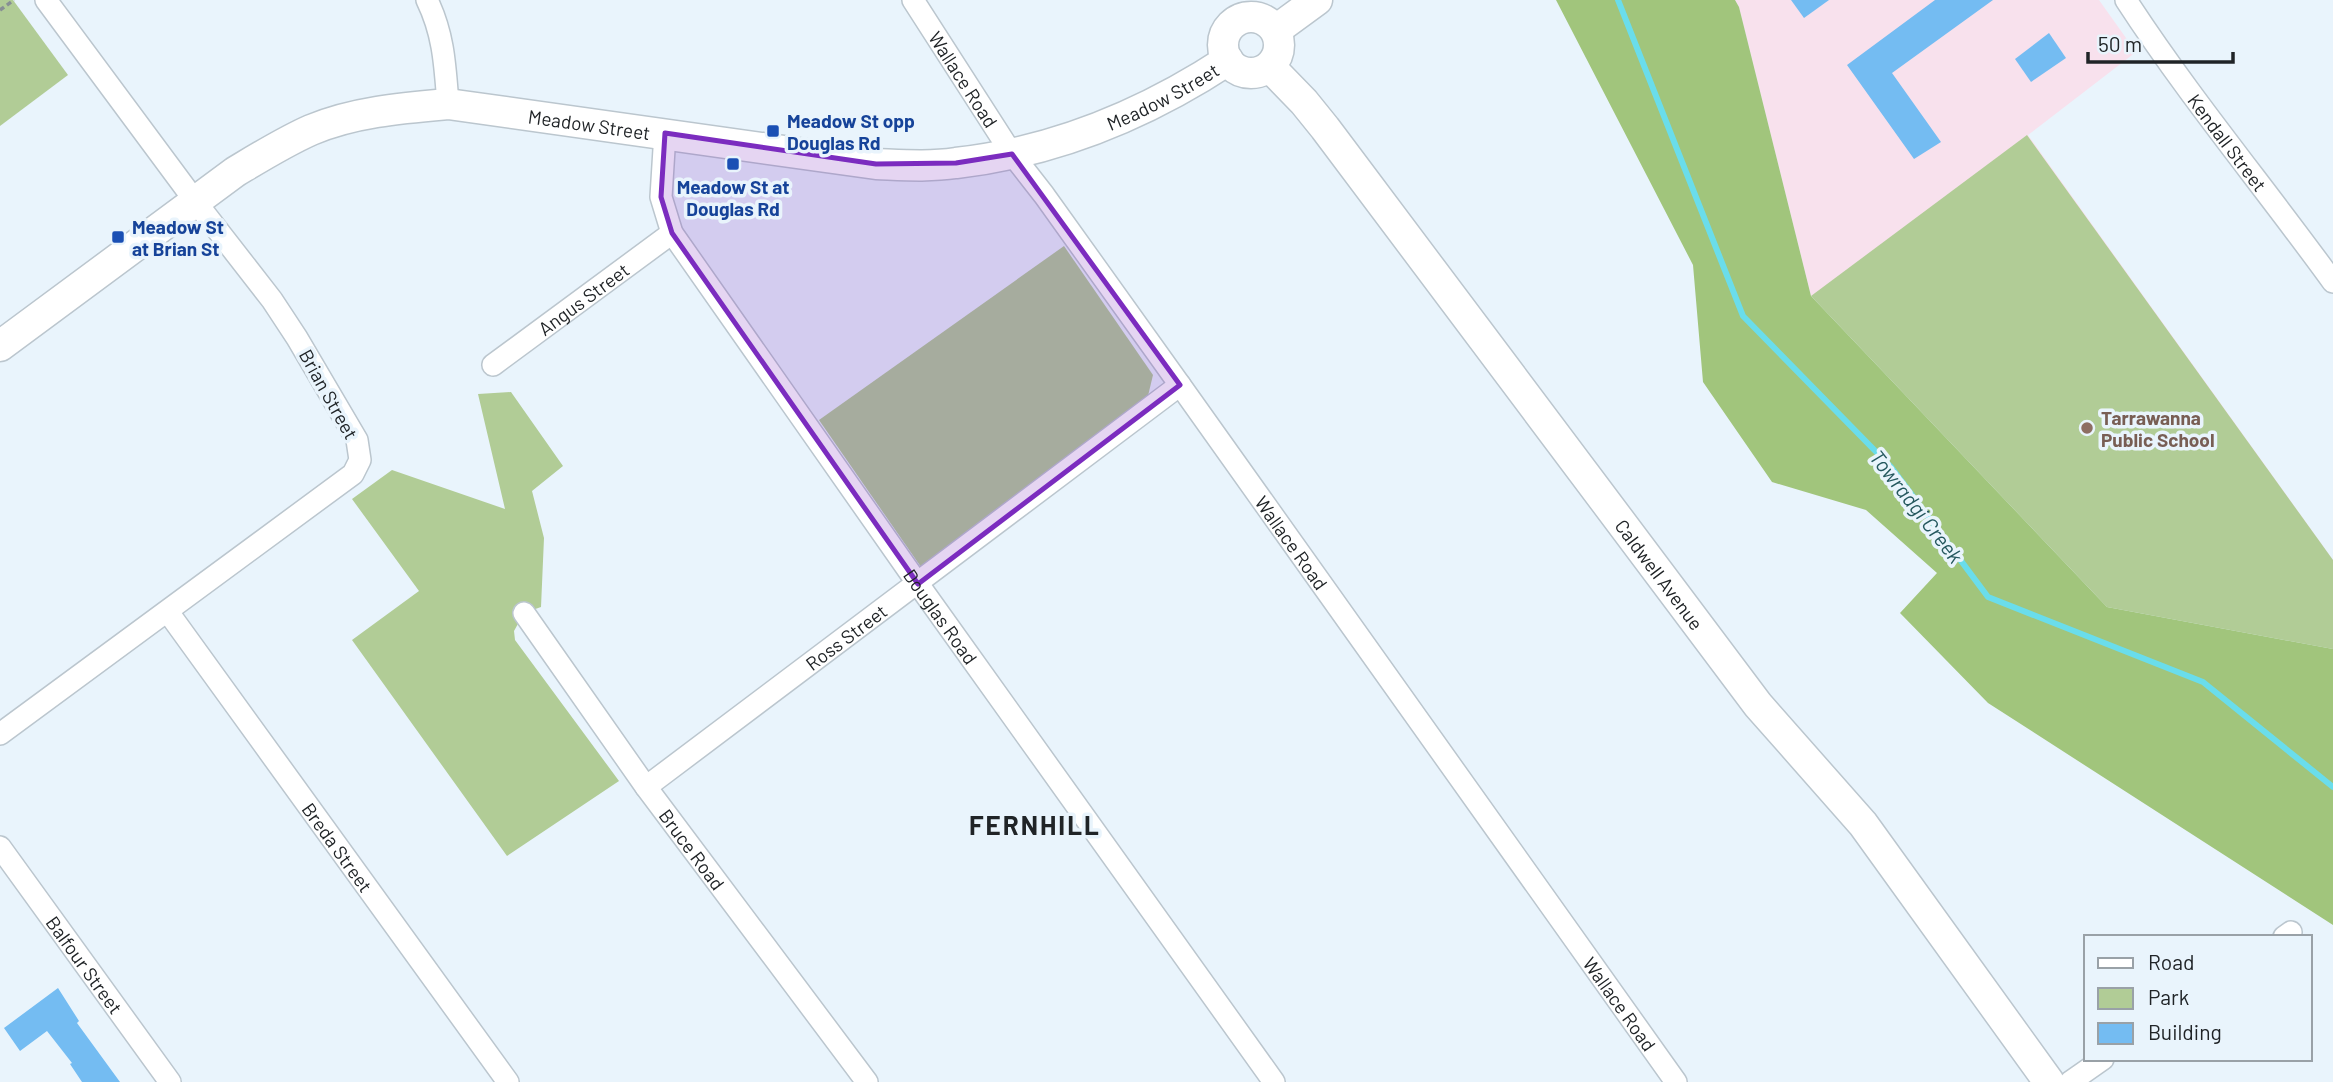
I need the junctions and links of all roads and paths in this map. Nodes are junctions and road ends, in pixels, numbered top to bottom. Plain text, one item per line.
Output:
1 (14, 0) edge
2 (46, 0) edge
3 (427, 0) edge
4 (913, 0) edge
5 (1317, 0) edge
6 (2126, 0) edge
7 (0, 10) edge
8 (1229, 11) edge
9 (1276, 30) junction
10 (1227, 60) junction
11 (1270, 67) junction
12 (448, 104) junction
13 (665, 133) junction
14 (1012, 154) junction
15 (195, 201) junction
16 (672, 233) junction
17 (2333, 282) edge
18 (0, 346) edge
19 (493, 365) dead end
20 (1181, 385) junction
21 (918, 584) junction
22 (168, 612) junction
23 (524, 613) dead end
24 (0, 734) edge
25 (646, 787) junction
26 (0, 847) edge
27 (2100, 1061) edge
28 (170, 1082) edge
29 (508, 1082) edge
30 (867, 1082) edge
31 (1274, 1082) edge
32 (1676, 1082) edge
33 (2049, 1082) edge
34 (2070, 1082) edge

1 - 7 path
2 - 15 street, Brian Street
3 - 12 street
4 - 14 street, Wallace Road
5 - 9 main road
6 - 17 street, Kendall Street
8 - 9 main road
8 - 10 main road
9 - 11 main road
10 - 11 main road
10 - 14 main road, Meadow Street
11 - 33 main road, Caldwell Avenue
12 - 13 main road, Meadow Street
12 - 15 main road, Meadow Street
13 - 14 main road, Meadow Street
13 - 16 street, Douglas Road
14 - 20 street, Wallace Road
15 - 18 main road, Meadow Street
15 - 22 street, Brian Street
16 - 19 street, Angus Street
16 - 21 street, Douglas Road
20 - 21 street, Ross Street
20 - 32 street, Wallace Road
21 - 25 street, Ross Street
21 - 31 street, Douglas Road
22 - 24 street, Brian Street
22 - 29 street, Breda Street
23 - 25 street, Bruce Road
25 - 30 street, Bruce Road
26 - 28 street, Balfour Street
27 - 34 street

